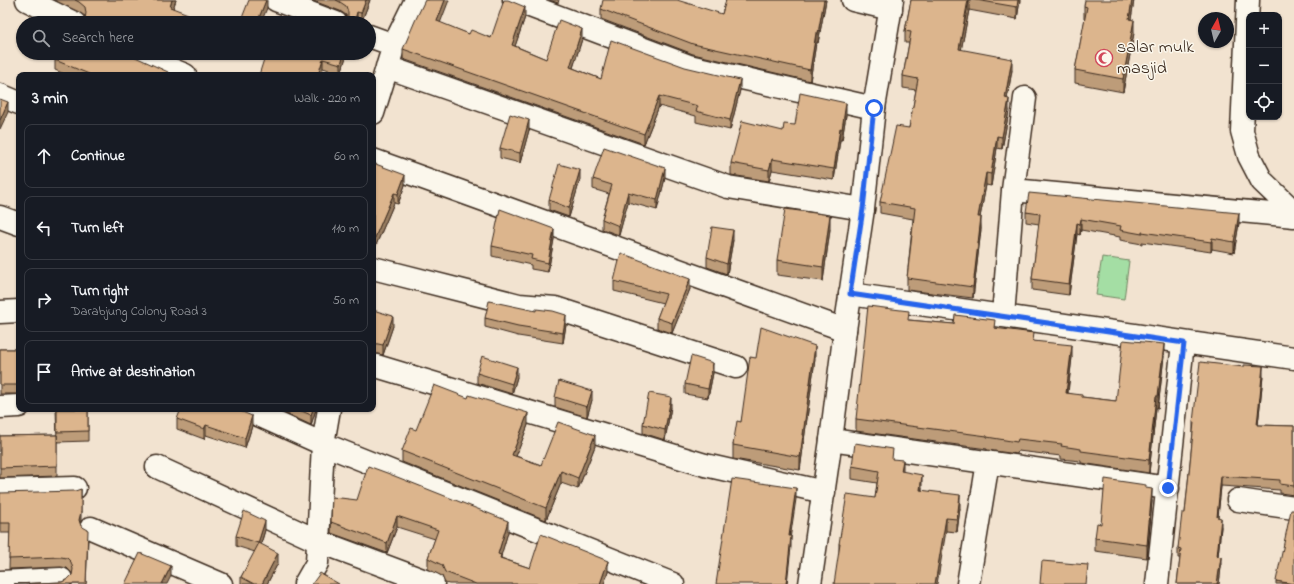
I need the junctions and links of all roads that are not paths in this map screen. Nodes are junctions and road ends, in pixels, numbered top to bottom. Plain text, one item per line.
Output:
1 (27, 0) edge
2 (276, 0) edge
3 (416, 0) edge
4 (514, 0) edge
5 (853, 0) edge
6 (1248, 0) edge
7 (891, 4) edge
8 (60, 16) edge
9 (318, 16) edge
10 (376, 39) edge
11 (394, 45) junction
12 (150, 60) edge
13 (387, 67) junction
14 (178, 72) edge
15 (0, 95) edge
16 (1025, 98) dead end
17 (16, 102) edge
18 (376, 103) edge
19 (874, 108) junction
20 (376, 161) edge
21 (1013, 190) junction
22 (863, 209) junction
23 (1294, 212) edge
24 (0, 216) edge
25 (1294, 216) edge
26 (16, 223) edge
27 (376, 269) edge
28 (850, 294) junction
29 (16, 311) edge
30 (0, 312) edge
31 (1003, 316) junction
32 (845, 330) junction
33 (1184, 343) junction
34 (1294, 358) edge
35 (376, 366) edge
36 (736, 367) dead end
37 (16, 406) edge
38 (0, 407) edge
39 (252, 412) edge
40 (328, 412) edge
41 (832, 440) junction
42 (322, 444) junction
43 (988, 462) junction
44 (157, 467) dead end
45 (75, 488) dead end
46 (1168, 488) junction
47 (0, 490) edge
48 (824, 492) junction
49 (1238, 500) dead end
50 (1294, 508) edge
51 (91, 528) dead end
52 (318, 541) junction
53 (61, 579) dead end
54 (0, 582) edge
55 (221, 584) edge
56 (305, 584) edge
57 (433, 584) edge
58 (673, 584) edge
59 (810, 584) edge
60 (968, 584) edge
61 (1157, 584) edge

1 - 8 street
2 - 9 street
3 - 11 street
4 - 19 street
5 - 7 street
6 - 23 street
7 - 19 street
10 - 11 street
11 - 13 street
12 - 14 street
13 - 18 street
13 - 22 street
15 - 17 street
16 - 21 street
19 - 22 street
20 - 32 street
21 - 25 street
21 - 31 street
22 - 28 street
24 - 26 street
27 - 36 street
28 - 31 street
28 - 32 street
29 - 30 street
31 - 33 street
32 - 41 street
33 - 34 street
33 - 46 street
35 - 48 street
37 - 38 street
39 - 42 street
40 - 42 street
41 - 43 street
41 - 48 street
42 - 52 street
42 - 58 street
43 - 46 street
43 - 60 street
44 - 52 street
45 - 47 street
46 - 61 street
48 - 59 street
49 - 50 street
51 - 55 street
52 - 56 street
52 - 57 street
53 - 54 street

